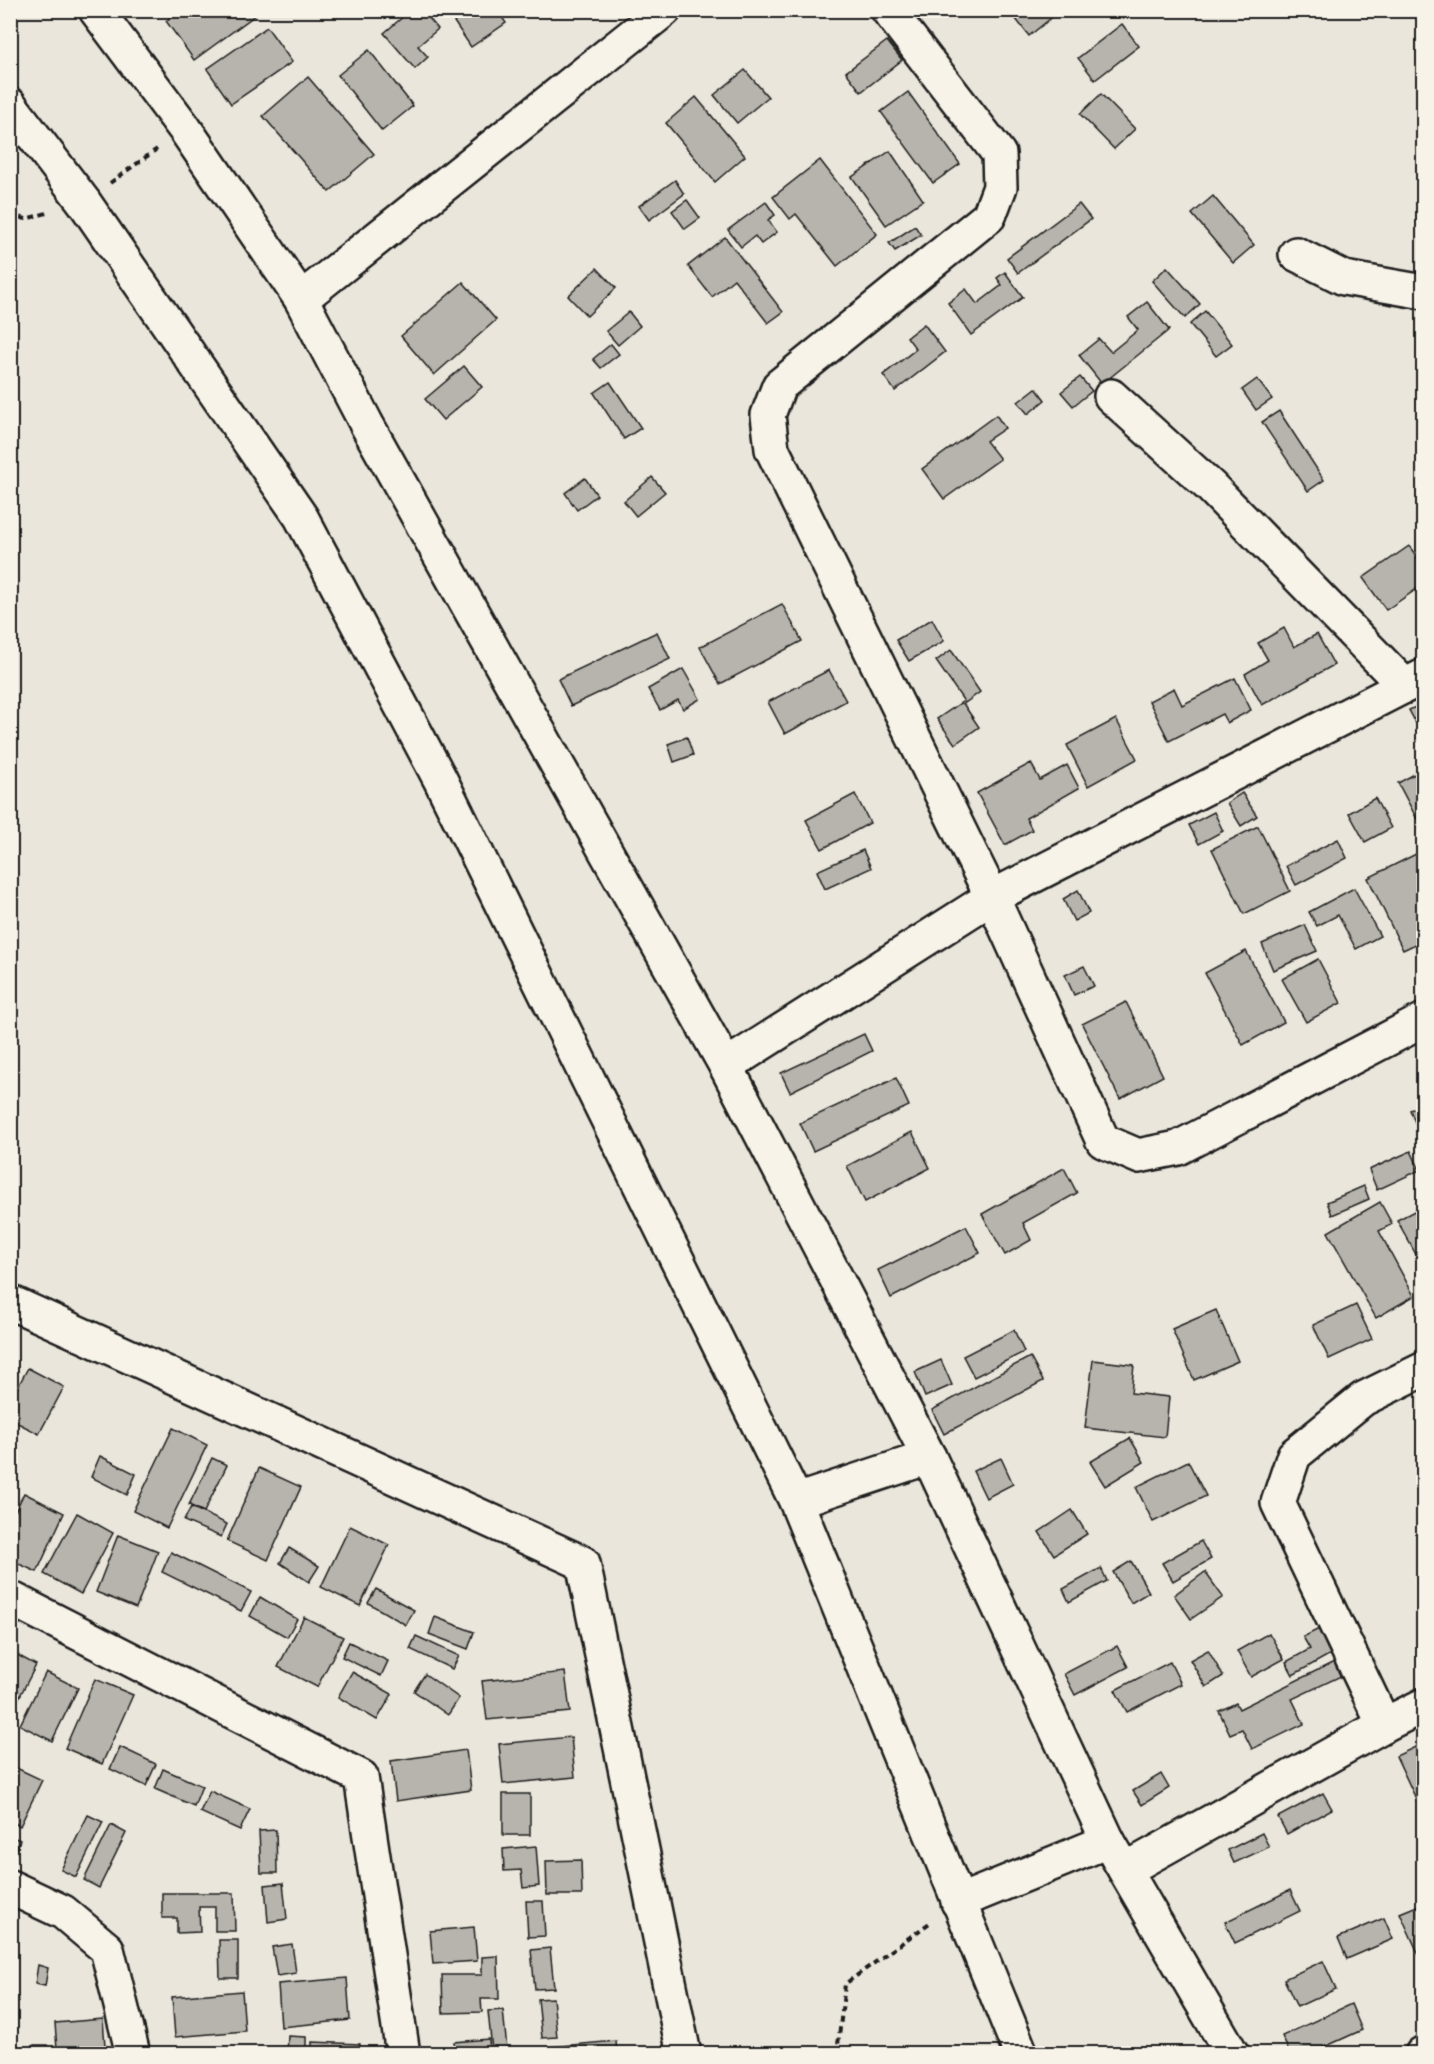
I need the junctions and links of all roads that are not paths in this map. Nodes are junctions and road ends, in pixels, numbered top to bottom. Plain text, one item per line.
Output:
1 (96, 10) edge
2 (664, 10) edge
3 (888, 10) edge
4 (10, 105) edge
5 (1296, 254) dead end
6 (1424, 292) edge
7 (301, 299) junction
8 (1112, 396) dead end
9 (1414, 681) edge
10 (992, 897) junction
11 (1424, 1020) edge
12 (726, 1065) junction
13 (10, 1302) edge
14 (1424, 1369) edge
15 (928, 1457) junction
16 (796, 1501) junction
17 (10, 1598) edge
18 (1424, 1705) edge
19 (1384, 1725) junction
20 (1108, 1841) junction
21 (1125, 1870) junction
22 (10, 1887) edge
23 (958, 1902) junction
24 (133, 2054) edge
25 (403, 2054) edge
26 (684, 2054) edge
27 (1021, 2054) edge
28 (1232, 2054) edge

1 - 7 street
2 - 7 street
3 - 10 street
4 - 16 street
5 - 6 street
7 - 12 street
8 - 9 street
9 - 10 street
10 - 11 street
10 - 12 street
12 - 15 street
13 - 26 street
14 - 19 street
15 - 16 street
15 - 20 street
16 - 23 street
17 - 25 street
18 - 19 street
19 - 21 street
20 - 21 street
20 - 23 street
21 - 28 street
22 - 24 street
23 - 27 street

